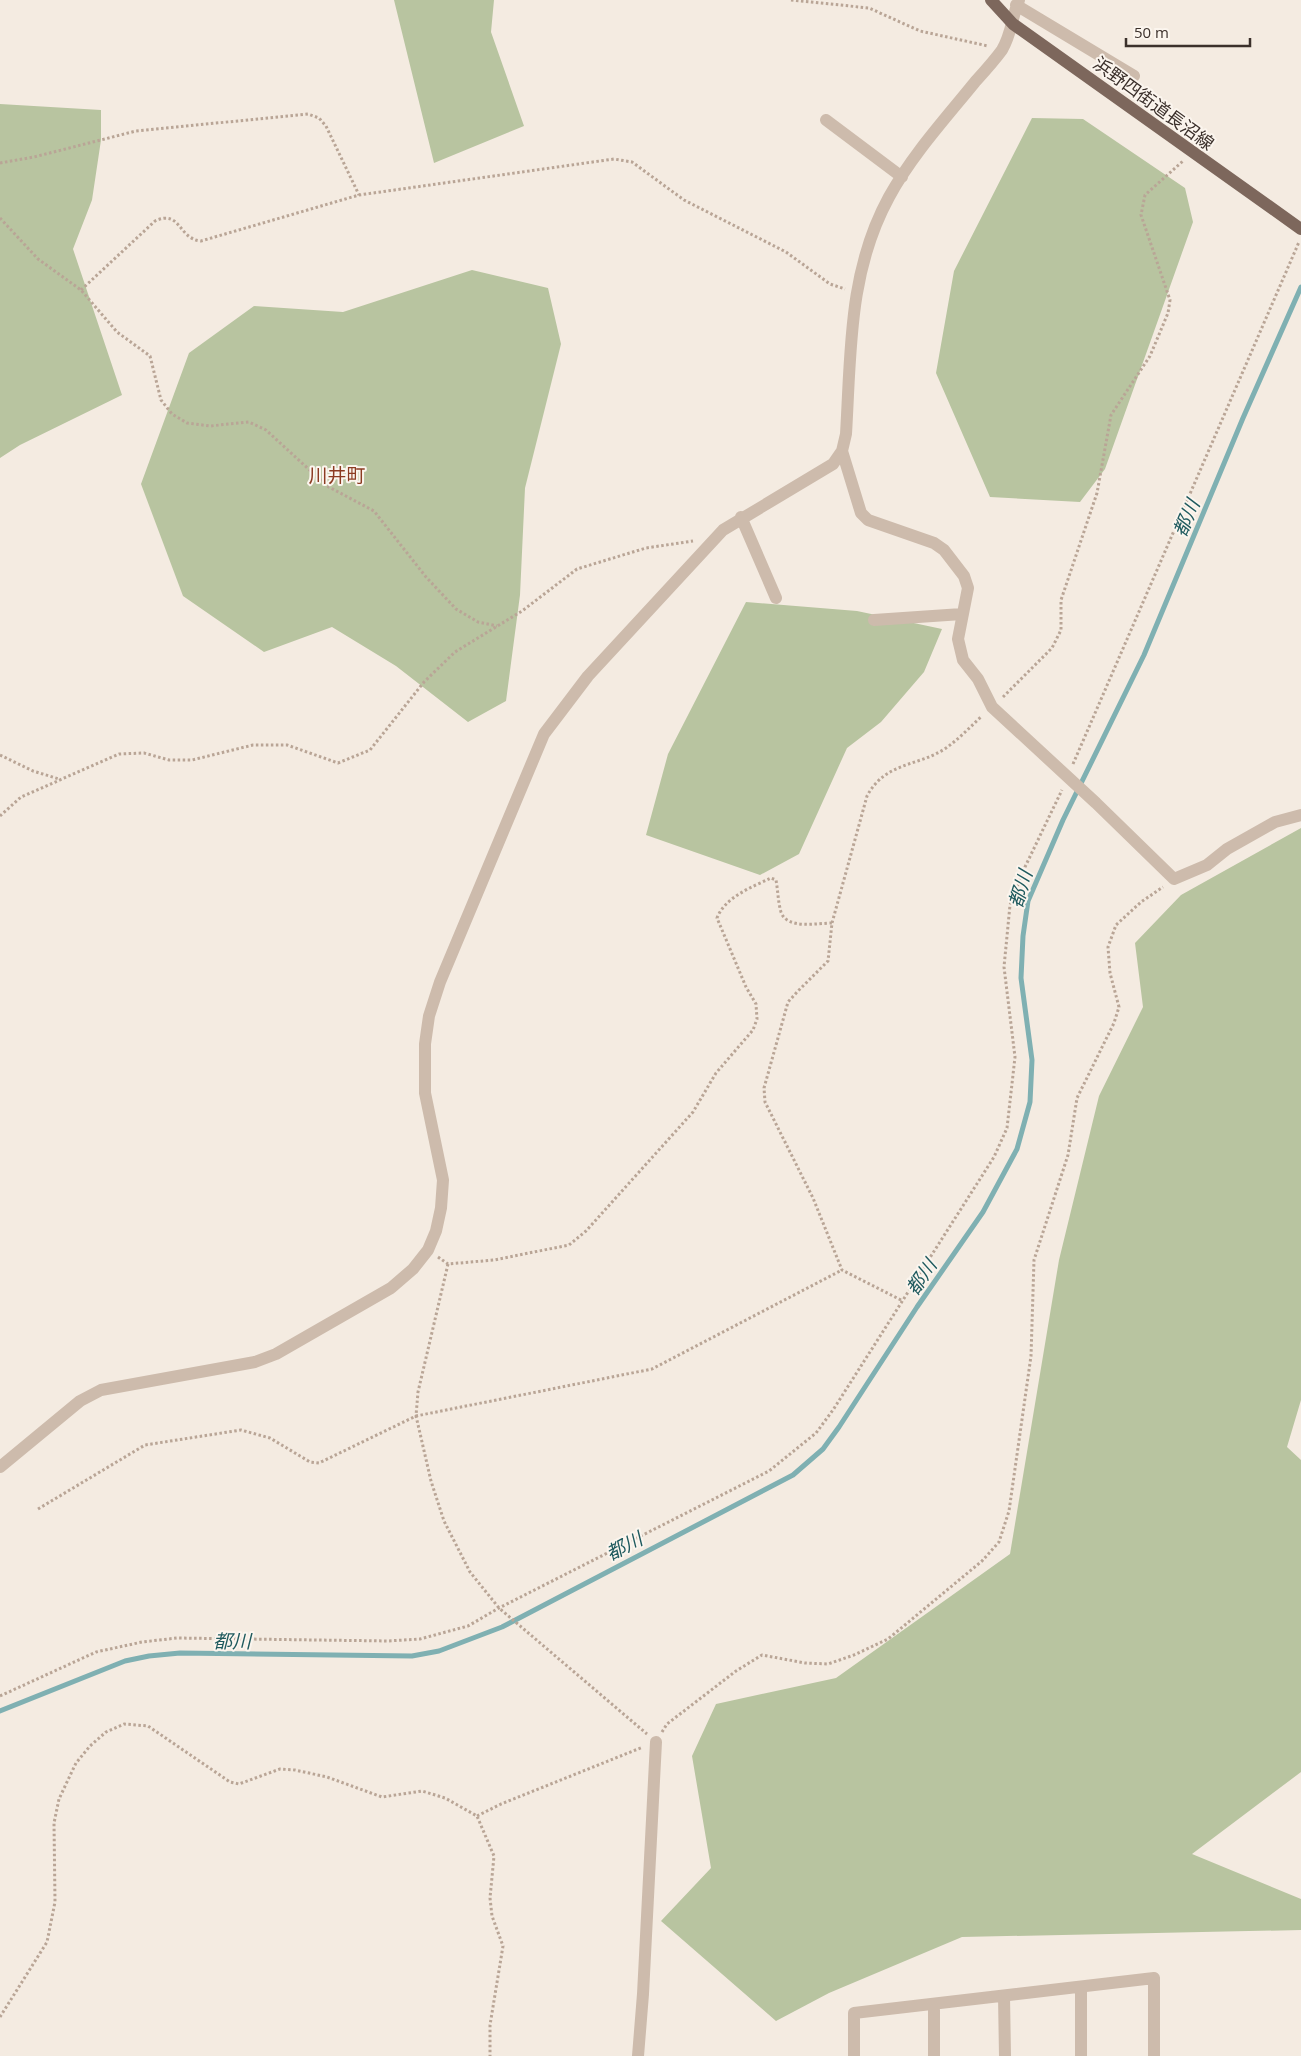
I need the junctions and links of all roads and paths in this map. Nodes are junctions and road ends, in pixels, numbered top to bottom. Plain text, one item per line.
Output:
1 (791, 0) edge
2 (991, 0) edge
3 (1018, 3) edge
4 (1013, 24) junction
5 (1002, 49) junction
6 (1134, 76) dead end
7 (826, 120) dead end
8 (1193, 152) junction
9 (0, 163) edge
10 (902, 177) junction
11 (359, 195) junction
12 (0, 218) edge
13 (1301, 229) edge
14 (1301, 236) edge
15 (82, 290) junction
16 (857, 292) junction
17 (842, 451) junction
18 (741, 517) junction
19 (708, 545) junction
20 (776, 598) dead end
21 (962, 614) junction
22 (874, 620) dead end
23 (497, 626) junction
24 (992, 707) junction
25 (0, 754) edge
26 (1068, 778) junction
27 (59, 779) junction
28 (1301, 815) edge
29 (0, 816) edge
30 (1174, 879) junction
31 (832, 923) junction
32 (842, 1270) junction
33 (901, 1300) junction
34 (416, 1416) junction
35 (0, 1467) edge
36 (38, 1509) dead end
37 (499, 1608) junction
38 (0, 1696) edge
39 (656, 1742) junction
40 (478, 1816) junction
41 (1081, 1987) junction
42 (1004, 1996) junction
43 (934, 2004) junction
44 (0, 2017) edge
45 (490, 2056) edge
46 (638, 2056) edge
47 (854, 2056) edge
48 (934, 2056) edge
49 (1005, 2056) edge
50 (1081, 2056) edge
51 (1154, 2056) edge

1 - 5 path
2 - 4 main road, 浜野四街道長沼線
3 - 4 street
3 - 6 street
4 - 5 street
4 - 8 main road, 浜野四街道長沼線
5 - 10 street
7 - 10 street
8 - 13 main road, 浜野四街道長沼線
8 - 24 path
9 - 11 path
10 - 16 street
11 - 15 path
11 - 16 path
12 - 15 path
14 - 26 path
15 - 23 path
16 - 17 street
17 - 18 street
17 - 21 street
18 - 19 street
18 - 20 street
19 - 23 path
19 - 35 street
21 - 22 street
21 - 24 street
23 - 27 path
24 - 26 street
24 - 31 path
25 - 27 path
26 - 30 street
26 - 33 path
27 - 29 path
28 - 30 street
30 - 39 path
31 - 32 path
31 - 34 path
32 - 33 path
32 - 34 path
33 - 37 path
34 - 36 path
34 - 37 path
37 - 38 path
37 - 39 path
39 - 40 path
39 - 46 street
40 - 44 path
40 - 45 path
41 - 42 street
41 - 50 street
41 - 51 street
42 - 43 street
42 - 49 street
43 - 47 street
43 - 48 street

